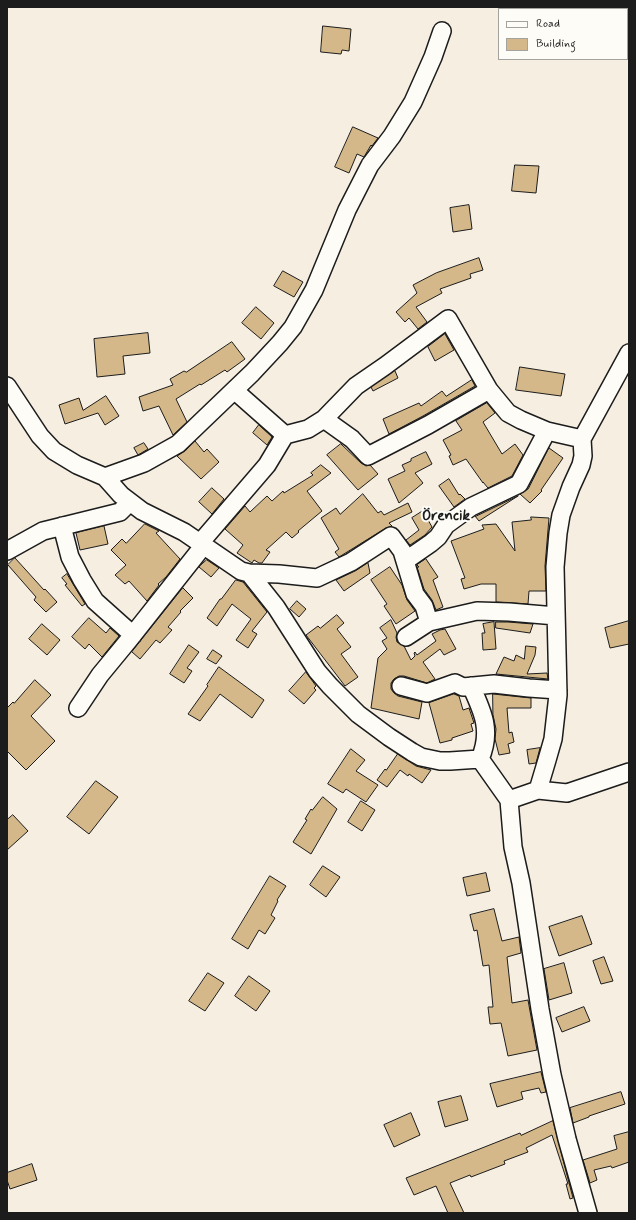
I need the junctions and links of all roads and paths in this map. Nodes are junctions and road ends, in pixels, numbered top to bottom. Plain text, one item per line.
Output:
1 (442, 31) dead end
2 (629, 354) edge
3 (7, 386) edge
4 (234, 390) junction
5 (489, 390) junction
6 (324, 419) junction
7 (547, 431) junction
8 (285, 435) junction
9 (582, 439) junction
10 (105, 476) junction
11 (130, 502) junction
12 (62, 526) junction
13 (202, 544) junction
14 (7, 551) edge
15 (405, 561) junction
16 (249, 573) junction
17 (556, 616) junction
18 (428, 622) junction
19 (133, 635) junction
20 (406, 637) dead end
21 (401, 686) dead end
22 (471, 686) junction
23 (558, 690) junction
24 (78, 708) dead end
25 (480, 759) junction
26 (629, 772) edge
27 (538, 790) junction
28 (509, 800) junction
29 (588, 1213) edge

1 - 4 street
2 - 9 street
3 - 10 street
4 - 8 street
4 - 10 street
5 - 6 street
5 - 6 street
5 - 7 street
6 - 8 street
7 - 9 street
7 - 15 street
8 - 13 street
9 - 17 street
10 - 11 street
11 - 12 street
11 - 13 street
12 - 14 street
12 - 19 street
13 - 16 street
13 - 19 street
15 - 16 street
15 - 18 street
16 - 25 street
17 - 18 street
17 - 23 street
18 - 20 street
19 - 24 street
21 - 22 street
22 - 23 street
22 - 25 street
23 - 27 street
25 - 28 street
26 - 27 street
27 - 28 street
28 - 29 street

